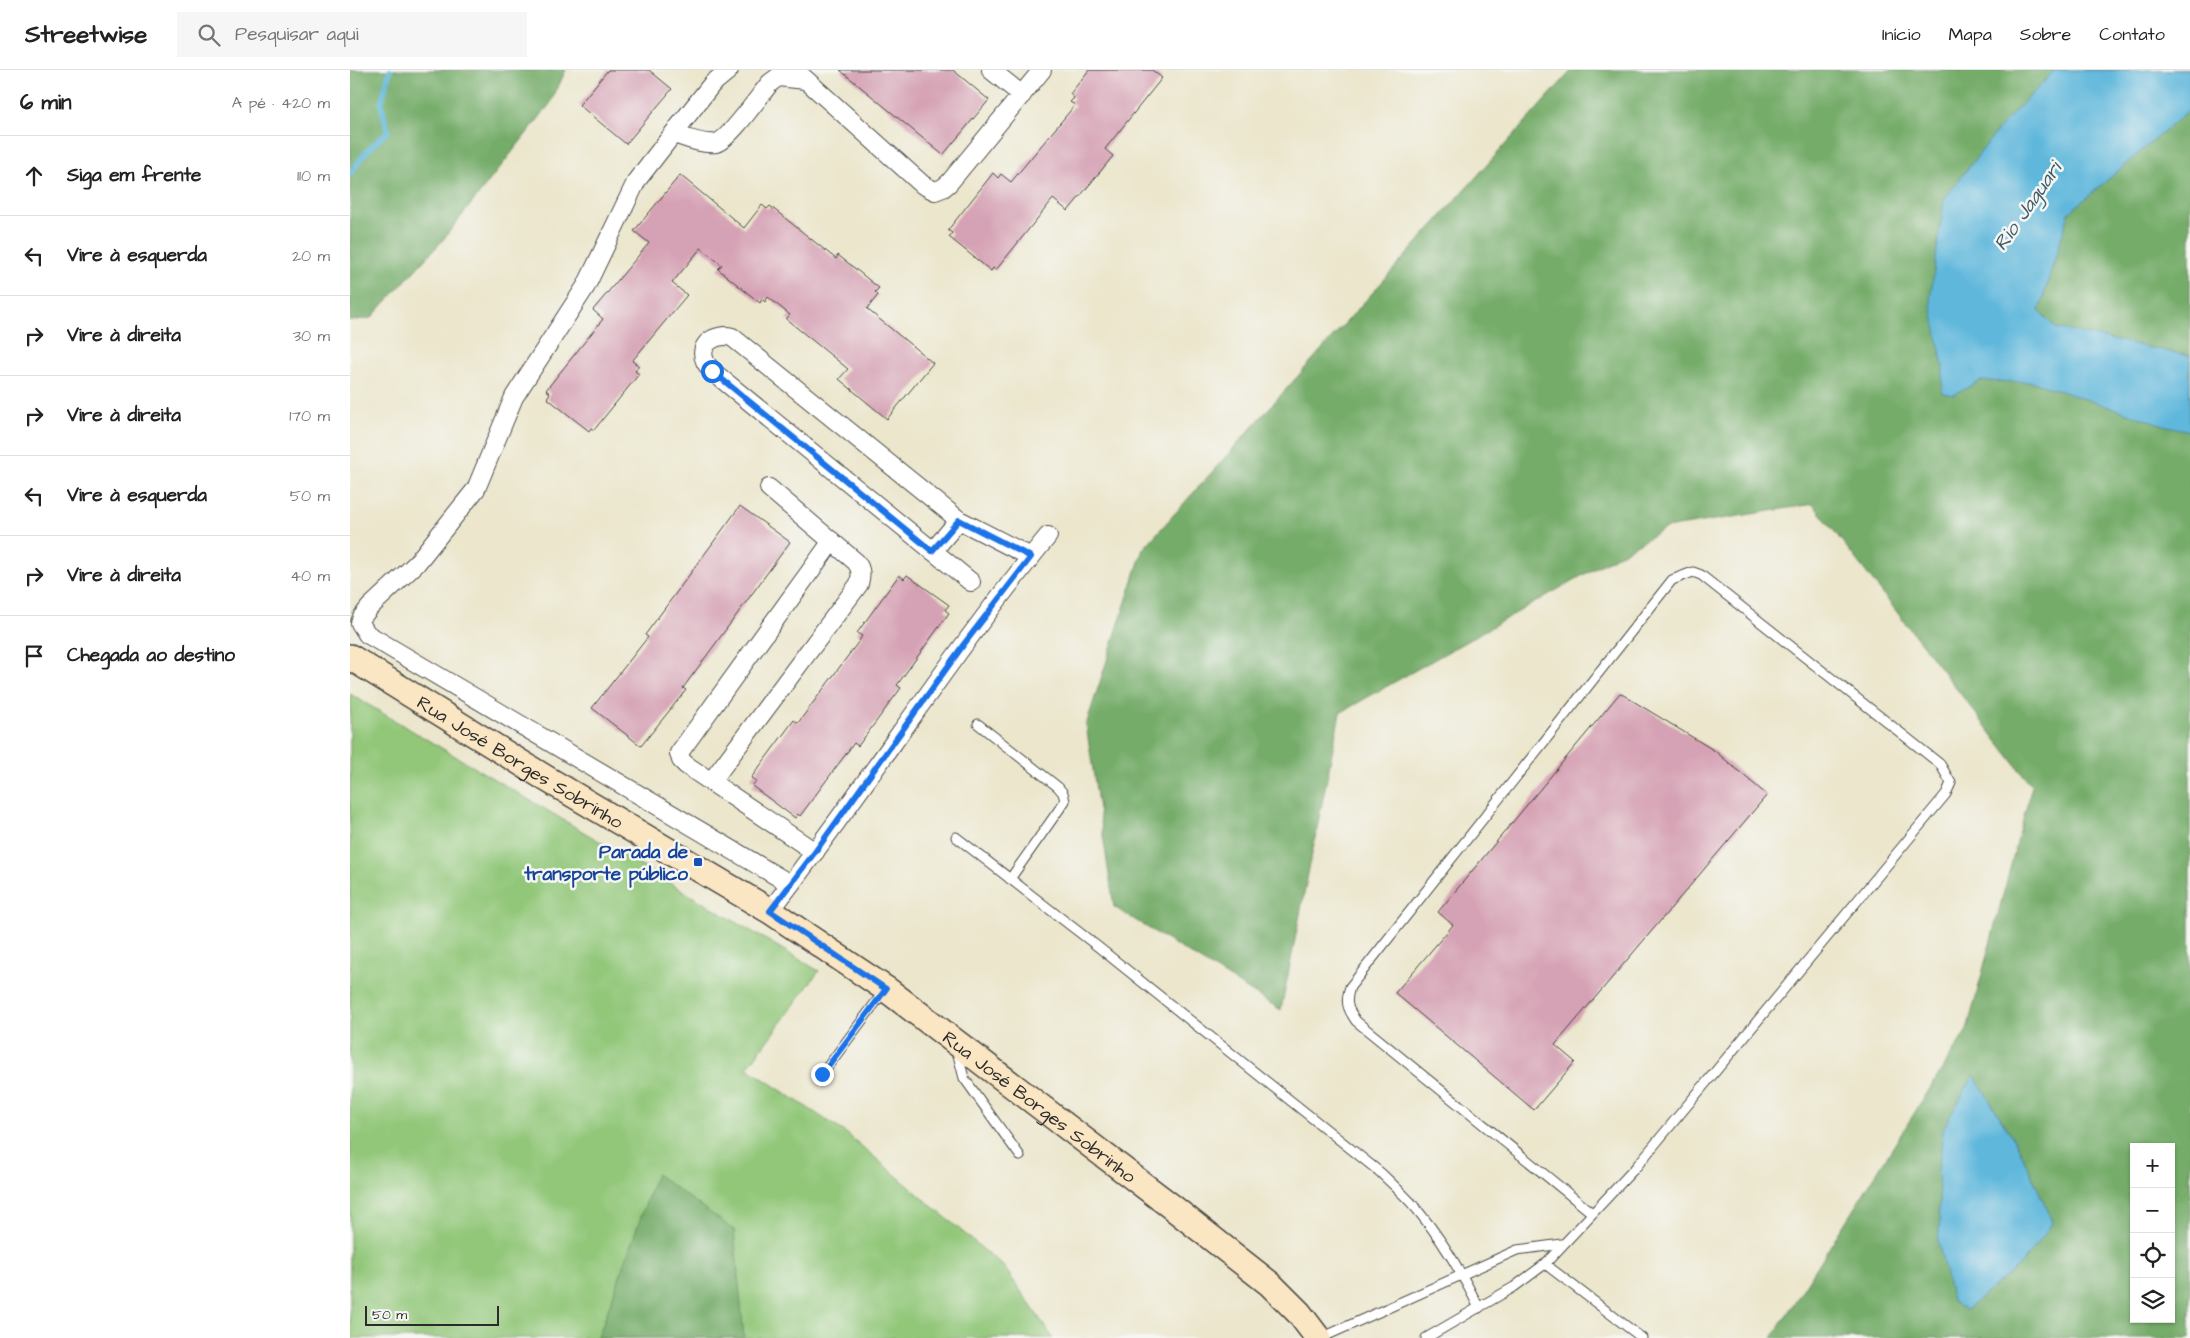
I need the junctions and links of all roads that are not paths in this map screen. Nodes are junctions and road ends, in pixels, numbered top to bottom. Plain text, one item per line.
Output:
1 (729, 70) edge
2 (991, 70) edge
3 (1039, 71) edge
4 (800, 75) edge
5 (1022, 95) junction
6 (674, 134) junction
7 (770, 488) dead end
8 (959, 520) junction
9 (1048, 536) dead end
10 (832, 541) junction
11 (932, 551) junction
12 (1031, 557) junction
13 (971, 582) dead end
14 (350, 657) edge
15 (978, 724) dead end
16 (711, 782) junction
17 (956, 837) dead end
18 (815, 852) junction
19 (1010, 879) junction
20 (790, 884) junction
21 (770, 911) junction
22 (886, 989) junction
23 (953, 1039) junction
24 (822, 1074) dead end
25 (1020, 1156) dead end
26 (1592, 1213) junction
27 (1562, 1244) junction
28 (1545, 1264) junction
29 (1463, 1276) junction
30 (1479, 1308) junction
31 (1320, 1338) edge
32 (1426, 1338) edge
33 (1642, 1338) edge

1 - 6 street
2 - 5 street
3 - 5 street
4 - 5 street
4 - 6 street
6 - 20 street
7 - 10 street
8 - 11 street
8 - 11 street
8 - 12 street
9 - 12 street
10 - 16 street
10 - 16 street
11 - 13 street
12 - 18 street
14 - 21 street, Rua José Borges Sobrinho
15 - 19 lane
16 - 18 street
17 - 19 lane
18 - 20 street
19 - 29 lane
20 - 21 street
21 - 22 street, Rua José Borges Sobrinho
22 - 23 street, Rua José Borges Sobrinho
22 - 24 lane
23 - 25 lane
23 - 31 street, Rua José Borges Sobrinho
26 - 26 lane
26 - 27 lane
27 - 28 lane
27 - 29 lane
28 - 30 lane
28 - 33 lane
29 - 30 lane
29 - 31 lane
30 - 32 lane

